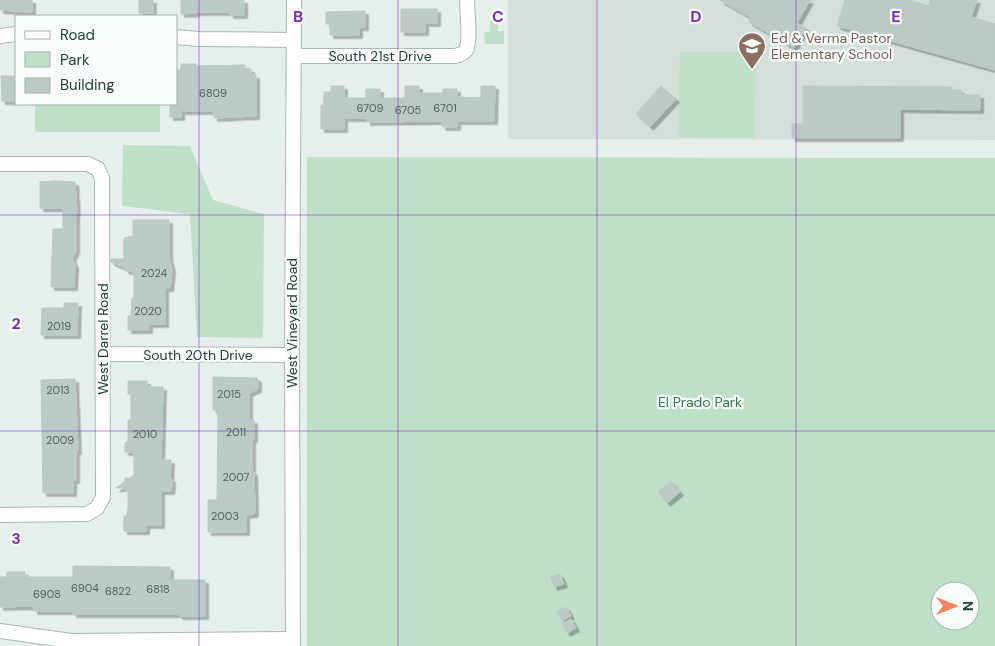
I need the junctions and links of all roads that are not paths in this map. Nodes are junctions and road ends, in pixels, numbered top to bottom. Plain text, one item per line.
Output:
1 (294, 0) edge
2 (467, 0) edge
3 (15, 34) edge
4 (0, 36) edge
5 (178, 37) edge
6 (294, 40) junction
7 (294, 56) junction
8 (0, 164) edge
9 (104, 354) junction
10 (292, 355) junction
11 (0, 515) edge
12 (0, 632) edge
13 (293, 643) edge

1 - 6 street, West Vineyard Road
2 - 7 street, South 21st Drive
3 - 4 street
5 - 6 street
6 - 7 street, West Vineyard Road
7 - 10 street, West Vineyard Road
8 - 9 street, West Darrel Road
9 - 10 street, South 20th Drive
9 - 11 street, West Darrel Road
10 - 13 street, West Vineyard Road
12 - 13 street

